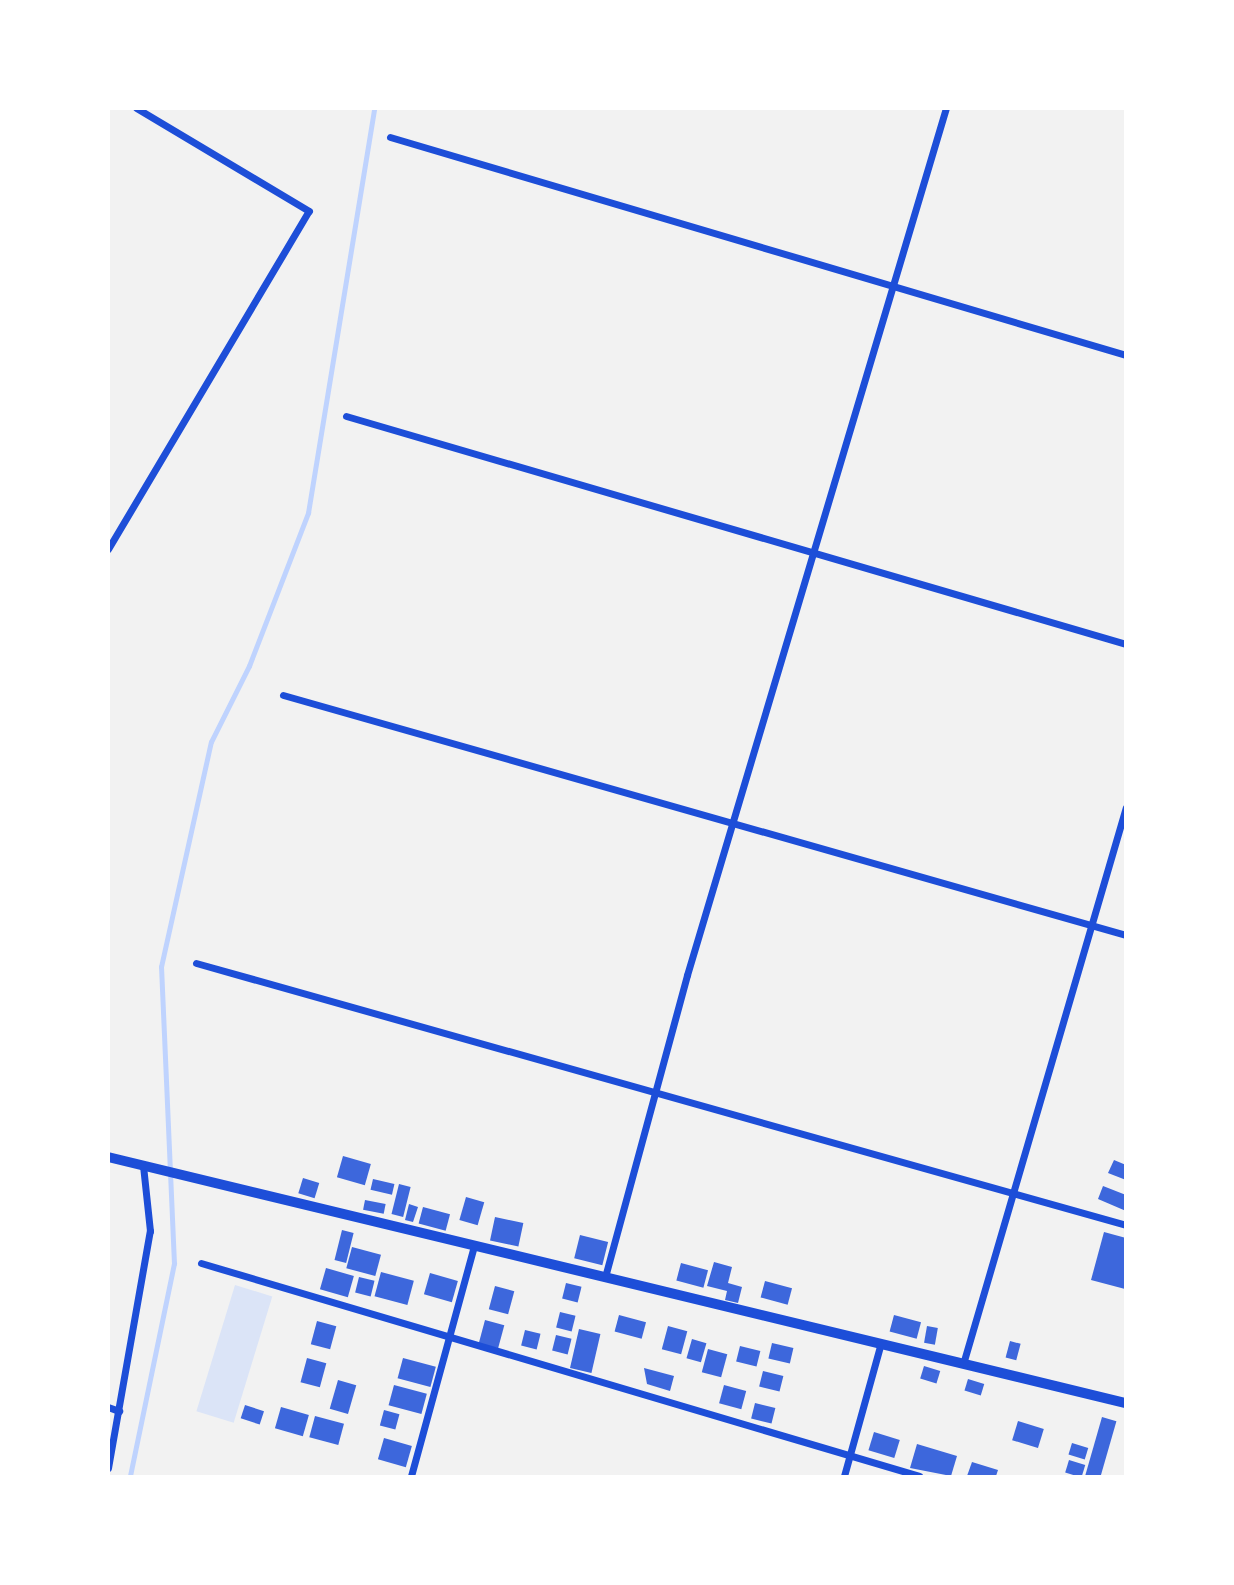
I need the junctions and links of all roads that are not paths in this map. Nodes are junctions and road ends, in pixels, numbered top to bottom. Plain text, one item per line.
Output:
1 (136, 108) edge
2 (946, 108) edge
3 (390, 138) dead end
4 (894, 286) junction
5 (1125, 355) edge
6 (346, 416) dead end
7 (108, 549) edge
8 (816, 554) junction
9 (1125, 644) edge
10 (282, 695) dead end
11 (1125, 807) edge
12 (732, 820) junction
13 (1091, 925) junction
14 (1125, 935) edge
15 (196, 963) dead end
16 (654, 1089) junction
17 (108, 1157) edge
18 (143, 1165) junction
19 (1014, 1192) junction
20 (1125, 1225) edge
21 (474, 1245) junction
22 (201, 1263) dead end
23 (605, 1277) junction
24 (449, 1339) junction
25 (881, 1343) junction
26 (963, 1364) junction
27 (1125, 1403) edge
28 (108, 1408) edge
29 (119, 1410) junction
30 (850, 1457) junction
31 (108, 1468) edge
32 (411, 1476) edge
33 (844, 1476) edge
34 (919, 1476) edge

1 - 7 street
2 - 4 street
3 - 4 street
4 - 5 street
4 - 8 street
6 - 8 street
8 - 9 street
8 - 12 street
10 - 12 street
11 - 13 street
12 - 13 street
12 - 16 street
13 - 14 street
13 - 19 street
15 - 16 street
16 - 19 street
16 - 23 street
17 - 18 street
18 - 21 street
18 - 29 street
19 - 20 street
19 - 26 street
21 - 23 street
21 - 24 street
22 - 24 street
23 - 25 street
24 - 30 street
24 - 32 street
25 - 26 street
25 - 30 street
26 - 27 street
28 - 29 street
29 - 31 street
30 - 33 street
30 - 34 street

